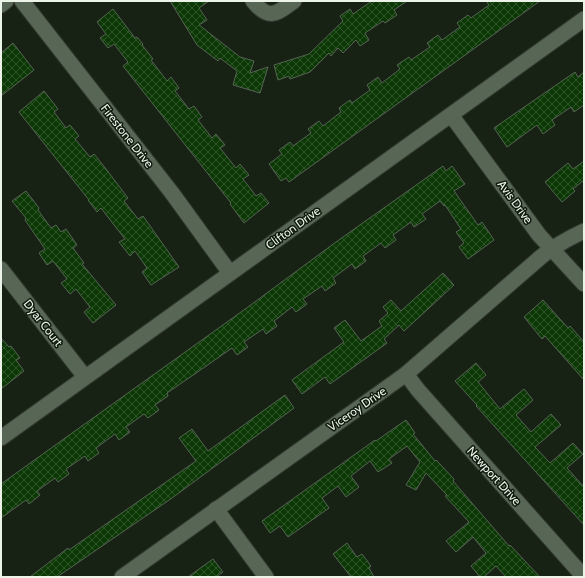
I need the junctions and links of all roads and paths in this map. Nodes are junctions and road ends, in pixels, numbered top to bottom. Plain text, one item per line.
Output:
1 (6, 1) edge
2 (22, 1) edge
3 (253, 1) edge
4 (294, 1) edge
5 (1, 5) edge
6 (584, 19) edge
7 (451, 115) junction
8 (584, 232) edge
9 (552, 248) junction
10 (1, 269) edge
11 (230, 274) junction
12 (584, 284) edge
13 (406, 374) junction
14 (85, 377) junction
15 (1, 438) edge
16 (216, 509) junction
17 (122, 577) edge
18 (266, 577) edge
19 (584, 577) edge

1 - 5 street
2 - 11 street, Firestone Drive
3 - 4 street
6 - 7 street, Clifton Drive
7 - 9 street, Avis Drive
7 - 11 street, Clifton Drive
8 - 9 street, Viceroy Drive
9 - 12 street, Avis Drive
9 - 13 street, Viceroy Drive
10 - 14 street, Dyar Court
11 - 14 street, Clifton Drive
13 - 16 street, Viceroy Drive
13 - 19 street, Newport Drive
14 - 15 street, Clifton Drive
16 - 17 street, Viceroy Drive
16 - 18 street

